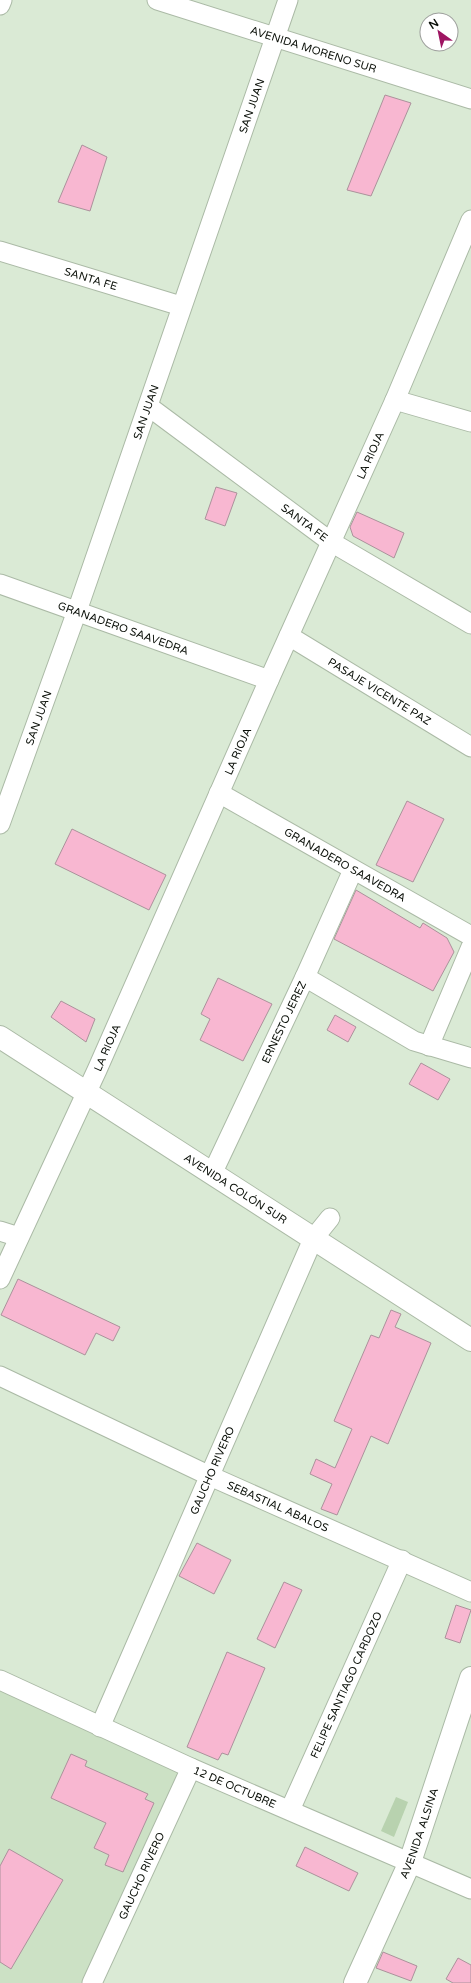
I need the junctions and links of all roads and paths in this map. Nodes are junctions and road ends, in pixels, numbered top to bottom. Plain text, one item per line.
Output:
1 (2, 0) edge
2 (156, 0) edge
3 (288, 0) edge
4 (0, 5) edge
5 (274, 38) junction
6 (471, 98) edge
7 (471, 220) edge
8 (0, 251) edge
9 (181, 306) junction
10 (395, 400) junction
11 (148, 406) junction
12 (471, 422) edge
13 (331, 542) junction
14 (0, 584) edge
15 (77, 611) junction
16 (471, 624) edge
17 (289, 636) junction
18 (268, 680) junction
19 (471, 747) edge
20 (219, 793) junction
21 (0, 824) edge
22 (353, 870) junction
23 (471, 936) edge
24 (471, 947) edge
25 (305, 977) junction
26 (0, 1037) edge
27 (429, 1046) junction
28 (471, 1058) edge
29 (86, 1092) junction
30 (212, 1174) junction
31 (330, 1218) dead end
32 (0, 1231) edge
33 (19, 1237) junction
34 (314, 1240) junction
35 (0, 1279) edge
36 (471, 1340) edge
37 (0, 1376) edge
38 (210, 1476) junction
39 (402, 1560) junction
40 (471, 1592) edge
41 (471, 1678) edge
42 (0, 1680) edge
43 (100, 1727) junction
44 (191, 1768) junction
45 (290, 1810) junction
46 (410, 1862) junction
47 (471, 1889) edge
48 (92, 1983) edge
49 (355, 1983) edge

1 - 4 street
2 - 5 street, AVENIDA MORENO SUR
3 - 5 street, SAN JUAN
5 - 6 street, AVENIDA MORENO SUR
5 - 9 street, SAN JUAN
7 - 10 street, LA RIOJA
8 - 9 street, SANTA FE
9 - 11 street, SAN JUAN
10 - 12 street
10 - 13 street, LA RIOJA
11 - 13 street, SANTA FE
11 - 15 street, SAN JUAN
13 - 16 street, SANTA FE
13 - 17 street, LA RIOJA
14 - 15 street, GRANADERO SAAVEDRA
15 - 18 street, GRANADERO SAAVEDRA
15 - 21 street, SAN JUAN
17 - 18 street, LA RIOJA
17 - 19 street, PASAJE VICENTE PAZ
18 - 20 street, LA RIOJA
20 - 22 street, GRANADERO SAAVEDRA
20 - 29 street, LA RIOJA
22 - 23 street, GRANADERO SAAVEDRA
22 - 25 street, ERNESTO JEREZ
24 - 27 street
25 - 27 street
25 - 30 street, ERNESTO JEREZ
26 - 29 main road, AVENIDA COLÓN SUR
27 - 28 street
29 - 30 main road, AVENIDA COLÓN SUR
29 - 33 street, LA RIOJA
30 - 34 main road, AVENIDA COLÓN SUR
31 - 34 street, GAUCHO RIVERO
32 - 33 street
33 - 35 street, LA RIOJA
34 - 36 main road, AVENIDA COLÓN SUR
34 - 38 street, GAUCHO RIVERO
37 - 38 street, SEBASTIAL ABALOS
38 - 39 street, SEBASTIAL ABALOS
38 - 43 street, GAUCHO RIVERO
39 - 40 street, SEBASTIAL ABALOS
39 - 45 street, FELIPE SANTIAGO CARDOZO
41 - 46 main road, AVENIDA ALSINA
42 - 43 street, 12 DE OCTUBRE
43 - 44 street, 12 DE OCTUBRE
44 - 45 street, 12 DE OCTUBRE
44 - 48 street, GAUCHO RIVERO
45 - 46 street, 12 DE OCTUBRE
46 - 47 street, 12 DE OCTUBRE
46 - 49 main road, AVENIDA ALSINA

